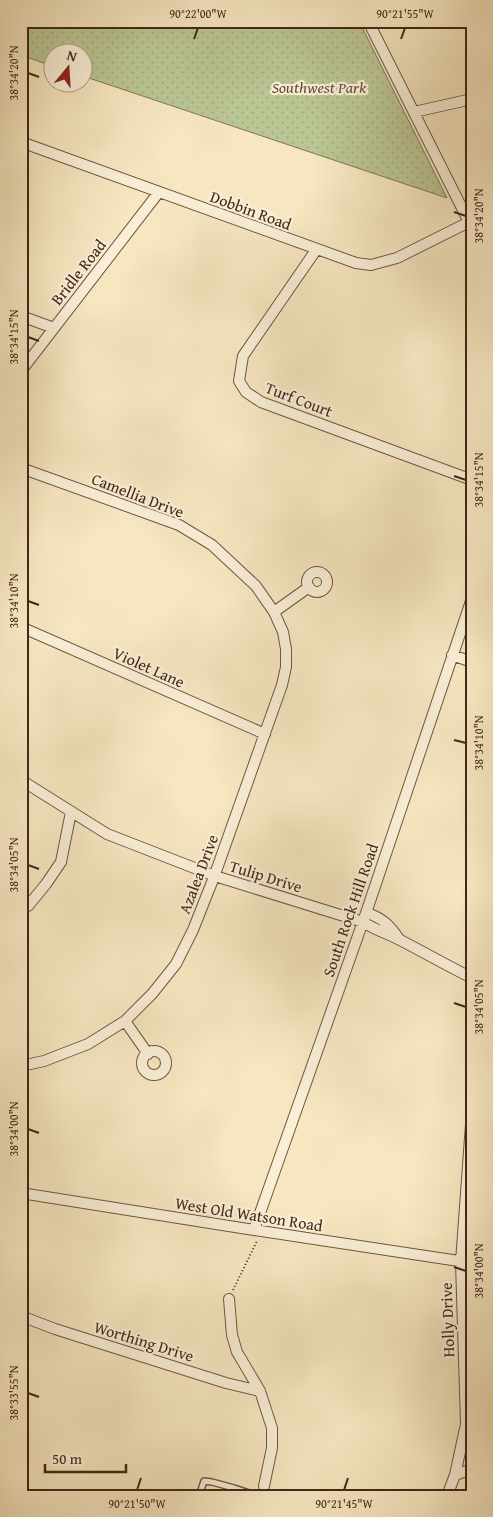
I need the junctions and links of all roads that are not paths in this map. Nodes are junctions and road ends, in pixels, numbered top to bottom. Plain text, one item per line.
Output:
1 (368, 21) edge
2 (472, 99) edge
3 (414, 112) junction
4 (21, 142) edge
5 (159, 192) junction
6 (471, 224) edge
7 (316, 250) junction
8 (21, 316) edge
9 (54, 328) junction
10 (21, 371) edge
11 (21, 468) edge
12 (472, 480) edge
13 (309, 587) dead end
14 (472, 598) edge
15 (274, 612) junction
16 (21, 627) edge
17 (452, 655) junction
18 (472, 662) edge
19 (265, 734) junction
20 (21, 780) edge
21 (71, 812) junction
22 (215, 876) junction
23 (21, 908) edge
24 (364, 917) junction
25 (472, 978) edge
26 (125, 1020) junction
27 (148, 1054) dead end
28 (21, 1066) edge
29 (472, 1110) edge
30 (21, 1192) edge
31 (258, 1231) junction
32 (461, 1262) junction
33 (472, 1263) edge
34 (229, 1299) road end
35 (21, 1316) edge
36 (260, 1391) junction
37 (466, 1424) junction
38 (472, 1434) edge
39 (472, 1469) edge
40 (455, 1475) junction
41 (234, 1488) junction
42 (261, 1493) edge
43 (199, 1496) edge
44 (231, 1496) edge
45 (447, 1496) edge

1 - 3 street
2 - 3 street
3 - 6 street
4 - 5 street, Dobbin Road
5 - 7 street, Dobbin Road
5 - 9 street, Bridle Road
6 - 7 street, Dobbin Road
7 - 12 street, Turf Court
8 - 9 street
9 - 10 street, Bridle Road
11 - 15 street, Camellia Drive
13 - 15 street
14 - 17 street, South Rock Hill Road
15 - 19 street, Azalea Drive
16 - 19 street, Violet Lane
17 - 18 street
17 - 24 street, South Rock Hill Road
19 - 22 street, Azalea Drive
20 - 21 street, Tulip Drive
21 - 22 street, Tulip Drive
21 - 23 street
22 - 24 street, Tulip Drive
22 - 26 street, Azalea Drive
24 - 25 street, Tulip Drive
24 - 31 street, South Rock Hill Road
26 - 27 street
26 - 28 street, Azalea Drive
29 - 32 street, Holly Drive
30 - 31 street, West Old Watson Road
31 - 32 street, West Old Watson Road
32 - 33 street, West Old Watson Road
32 - 37 street, Holly Drive
34 - 36 street
35 - 36 street, Worthing Drive
36 - 42 street
37 - 38 street
37 - 40 street, Holly Drive
39 - 40 street
40 - 45 street, Holly Drive
41 - 42 lane
41 - 43 lane
41 - 44 lane

